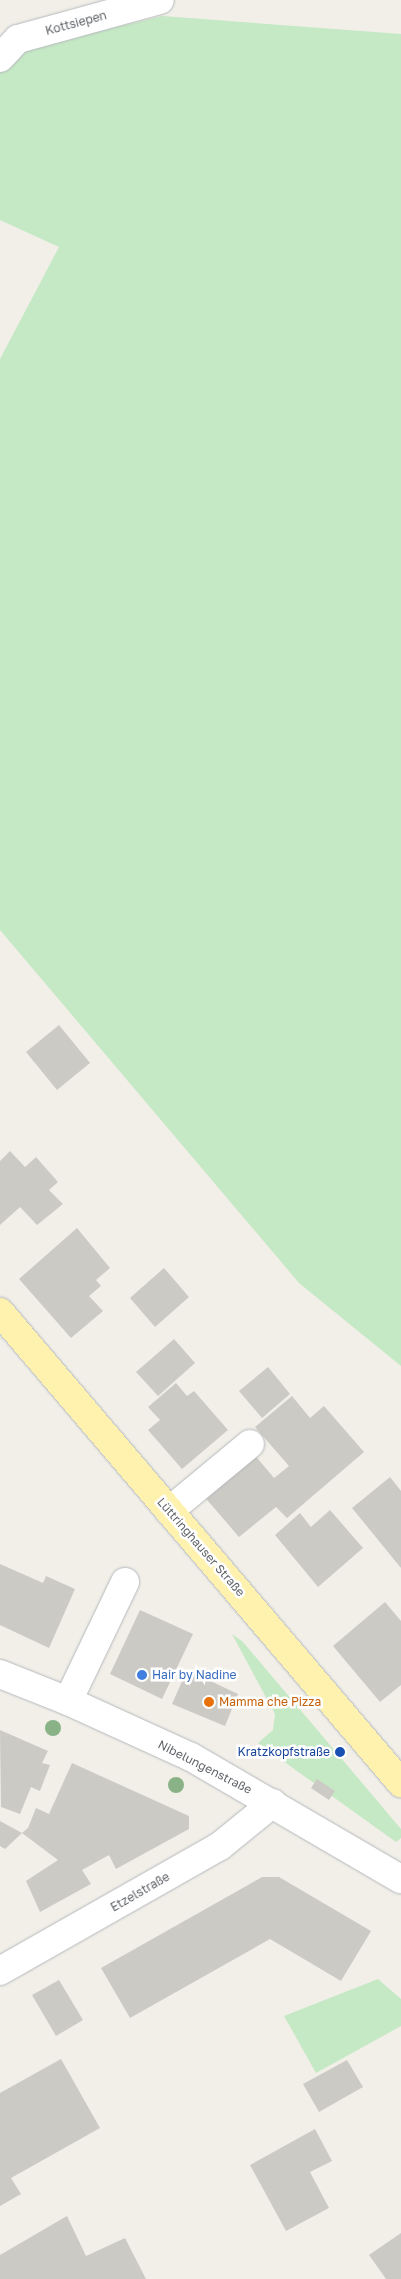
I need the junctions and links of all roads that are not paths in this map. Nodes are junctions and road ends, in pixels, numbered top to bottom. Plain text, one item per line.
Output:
1 (160, 0) edge
2 (0, 58) edge
3 (0, 1312) edge
4 (250, 1444) dead end
5 (169, 1511) junction
6 (125, 1582) dead end
7 (0, 1674) edge
8 (68, 1701) junction
9 (401, 1783) edge
10 (273, 1803) junction
11 (401, 1879) edge
12 (0, 1971) edge

1 - 2 street, Kottsiepen
3 - 5 main road, Lüttringhauser Straße
4 - 5 street
5 - 9 main road, Lüttringhauser Straße
6 - 8 street
7 - 8 street, Nibelungenstraße
8 - 10 street, Nibelungenstraße
10 - 11 street, Nibelungenstraße
10 - 12 street, Etzelstraße

